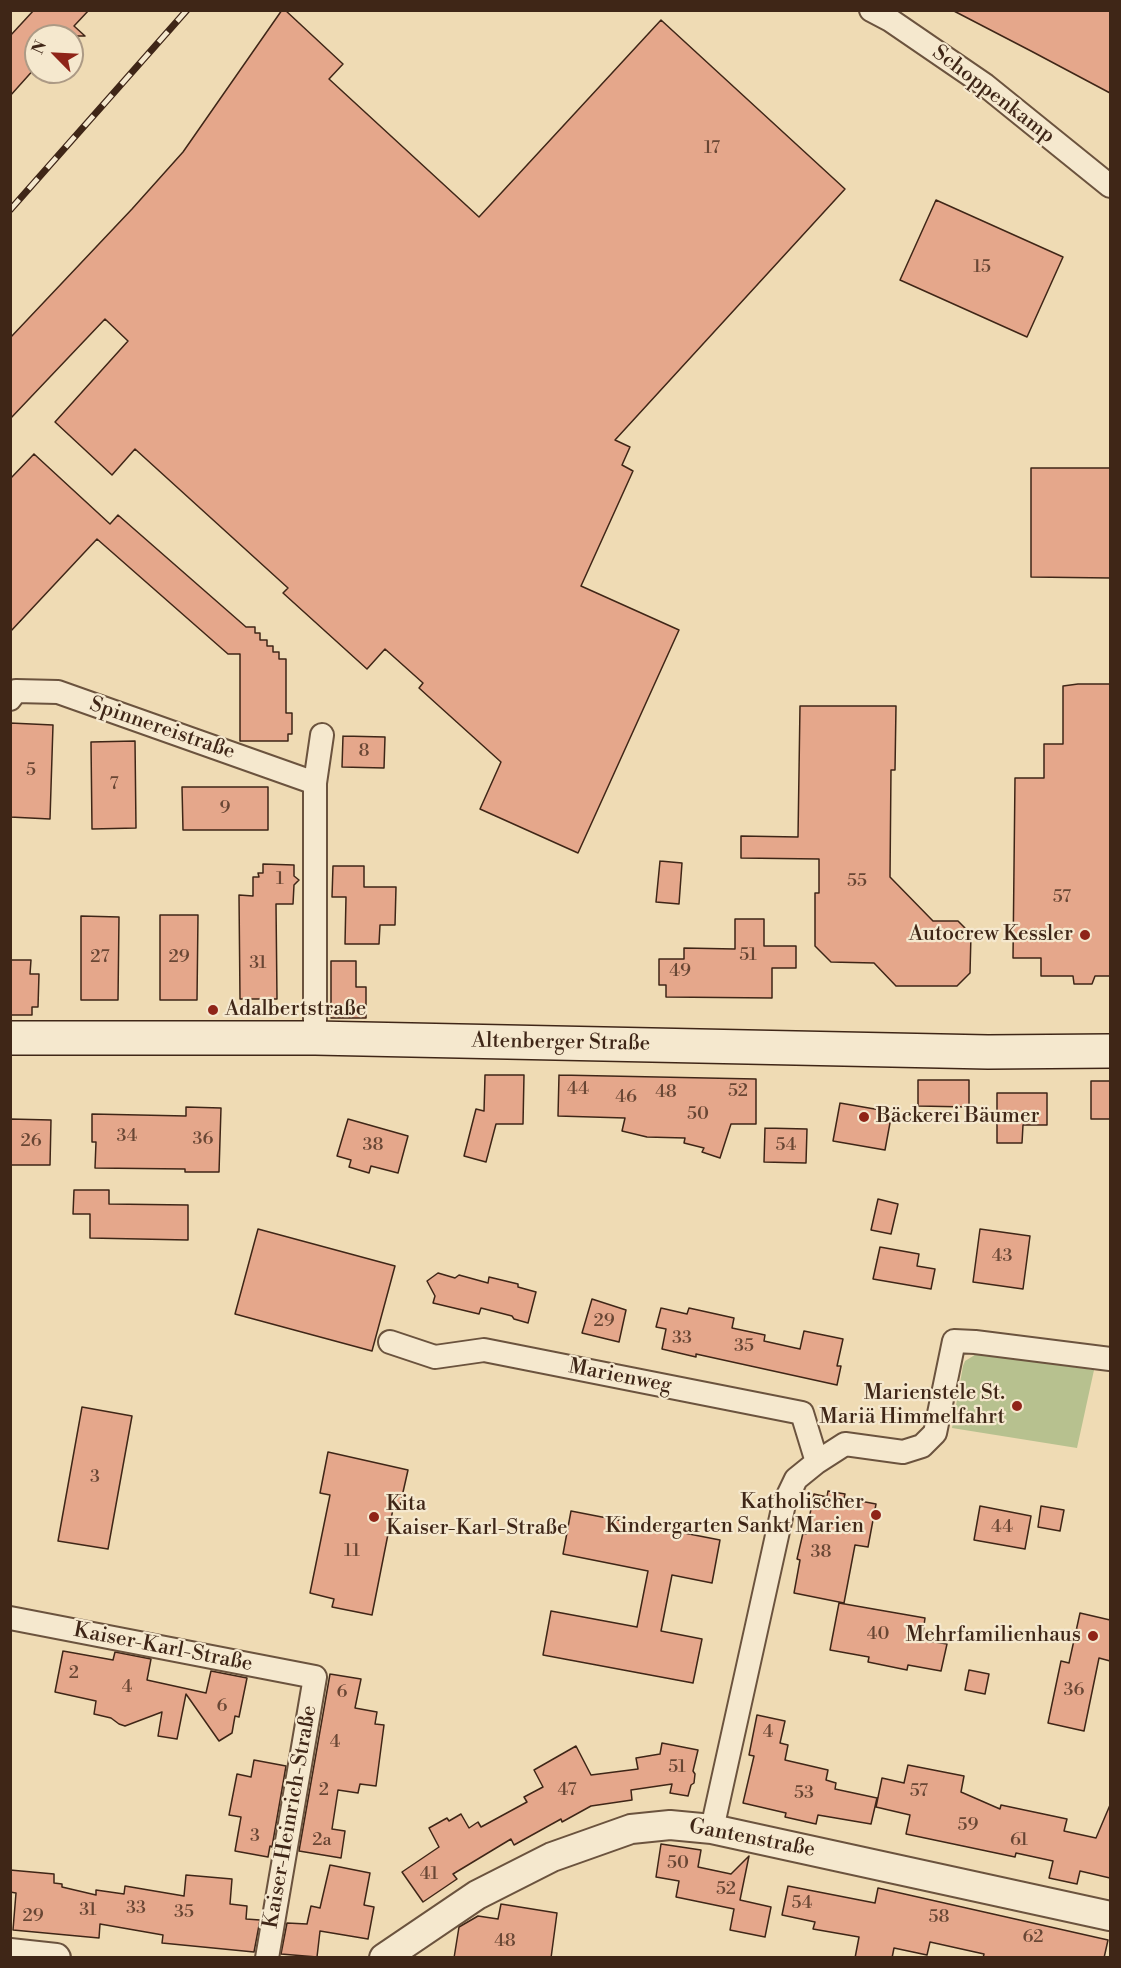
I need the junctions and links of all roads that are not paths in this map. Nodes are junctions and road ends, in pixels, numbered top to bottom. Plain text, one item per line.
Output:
1 (871, 10) edge
2 (1110, 186) edge
3 (10, 699) edge
4 (322, 735) dead end
5 (315, 783) junction
6 (10, 1038) edge
7 (315, 1038) junction
8 (1110, 1051) edge
9 (390, 1342) dead end
10 (1110, 1359) edge
11 (817, 1462) junction
12 (10, 1618) edge
13 (315, 1677) joint
14 (712, 1829) junction
15 (1110, 1916) edge
16 (10, 1953) edge
17 (56, 1958) edge
18 (267, 1958) edge
19 (384, 1958) edge

1 - 2 street, Schoppenkamp
3 - 5 street, Spinnereistraße
4 - 5 street
5 - 7 street
6 - 7 main road, Altenberger Straße
7 - 8 main road, Altenberger Straße
9 - 11 street, Marienweg
10 - 11 street
11 - 14 street
12 - 13 street, Kaiser-Karl-Straße
13 - 18 street, Kaiser-Heinrich-Straße
14 - 15 street, Gantenstraße
14 - 19 street, Gantenstraße
16 - 17 street

